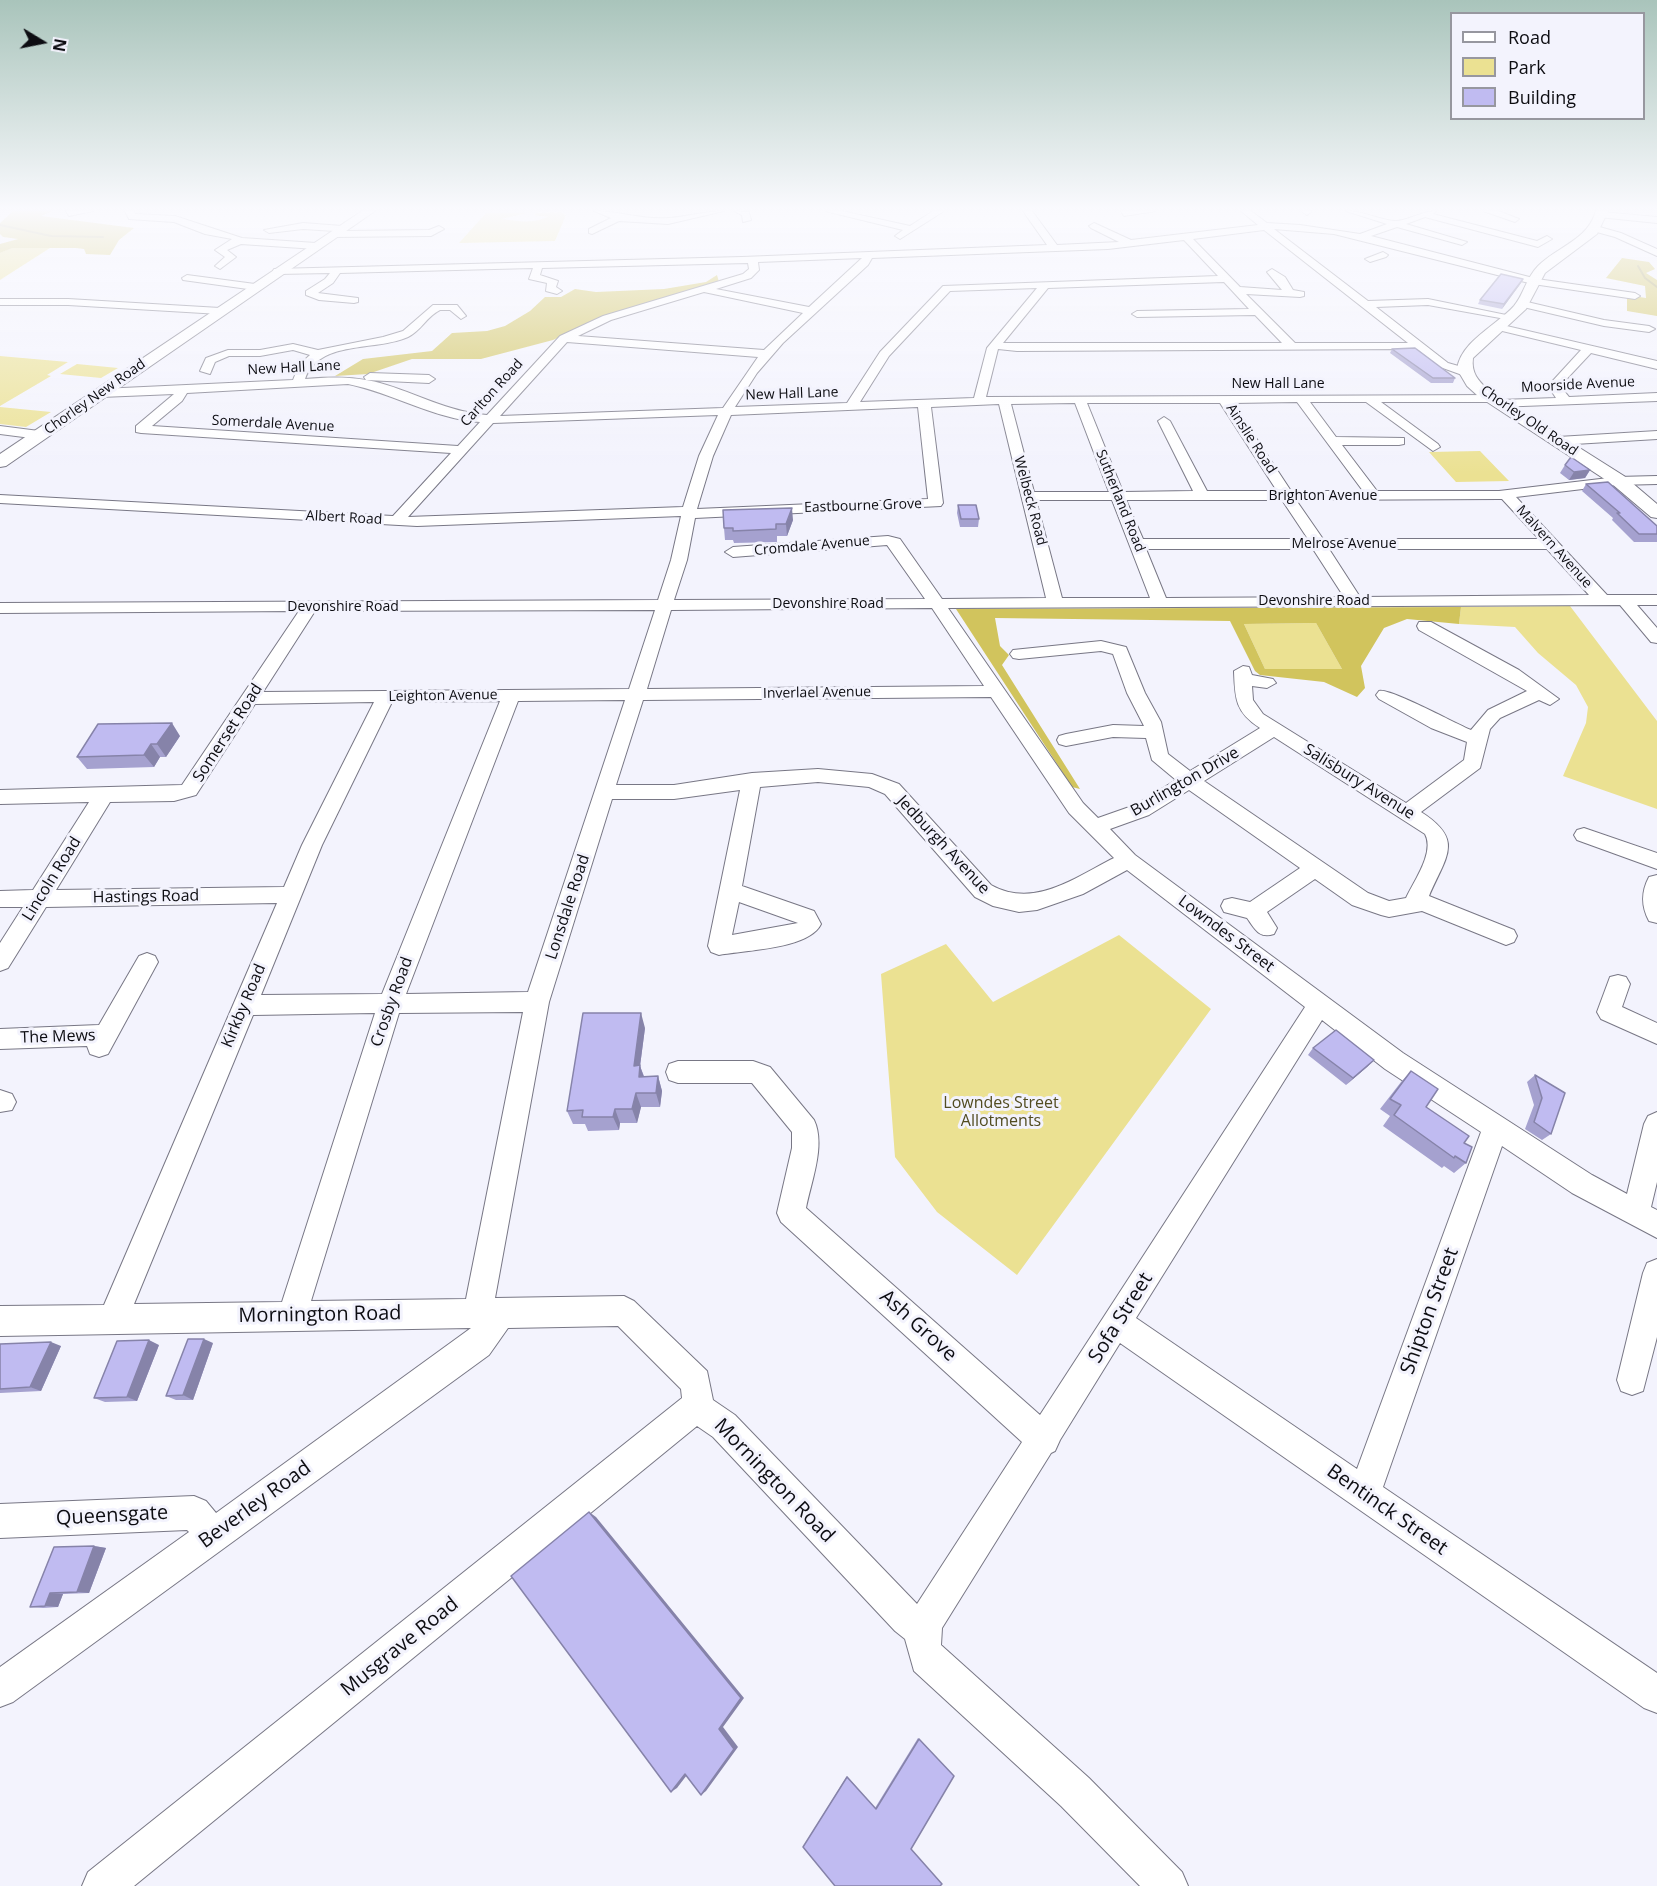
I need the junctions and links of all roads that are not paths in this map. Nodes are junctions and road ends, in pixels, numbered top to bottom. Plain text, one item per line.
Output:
1 (237, 299) edge
2 (345, 299) edge
3 (670, 299) edge
4 (752, 299) edge
5 (824, 299) edge
6 (936, 299) edge
7 (1033, 299) edge
8 (1246, 299) edge
9 (1359, 299) edge
10 (1525, 299) edge
11 (357, 300) dead end
12 (0, 302) edge
13 (1365, 304) junction
14 (1523, 304) junction
15 (220, 311) junction
16 (811, 311) junction
17 (462, 312) dead end
18 (1258, 312) junction
19 (1137, 314) dead end
20 (1510, 317) junction
21 (1498, 327) junction
22 (1649, 329) dead end
23 (564, 338) junction
24 (1593, 338) junction
25 (995, 345) junction
26 (1418, 346) junction
27 (1292, 347) junction
28 (319, 354) junction
29 (766, 354) junction
30 (1466, 364) junction
31 (1657, 365) edge
32 (203, 368) dead end
33 (429, 379) dead end
34 (351, 381) junction
35 (298, 382) junction
36 (182, 391) junction
37 (101, 393) junction
38 (1656, 397) edge
39 (1300, 398) junction
40 (1368, 398) junction
41 (1004, 399) junction
42 (1079, 399) junction
43 (1224, 399) junction
44 (979, 400) junction
45 (1496, 401) junction
46 (1565, 401) junction
47 (924, 403) junction
48 (851, 406) junction
49 (727, 411) junction
50 (488, 420) junction
51 (1164, 421) dead end
52 (0, 430) edge
53 (39, 435) junction
54 (1657, 435) edge
55 (1332, 441) junction
56 (1558, 441) junction
57 (1395, 443) dead end
58 (1433, 447) dead end
59 (460, 450) junction
60 (0, 462) edge
61 (1657, 480) edge
62 (1619, 481) junction
63 (1117, 495) junction
64 (1202, 495) junction
65 (1373, 495) junction
66 (1506, 495) junction
67 (1028, 496) junction
68 (1288, 496) junction
69 (0, 499) edge
70 (689, 512) junction
71 (1657, 513) edge
72 (396, 521) junction
73 (892, 540) joint
74 (1137, 544) junction
75 (1318, 544) junction
76 (1551, 544) junction
77 (733, 552) dead end
78 (1602, 600) junction
79 (1624, 600) junction
80 (1657, 600) edge
81 (1355, 601) junction
82 (1056, 602) junction
83 (1160, 602) junction
84 (936, 603) junction
85 (664, 604) junction
86 (310, 607) junction
87 (0, 608) edge
88 (1434, 634) dead end
89 (1657, 638) edge
90 (1014, 654) dead end
91 (1267, 683) dead end
92 (998, 691) junction
93 (636, 694) junction
94 (1385, 695) dead end
95 (511, 696) junction
96 (386, 697) junction
97 (250, 698) junction
98 (1273, 729) junction
99 (1154, 732) junction
100 (1477, 739) junction
101 (1066, 740) dead end
102 (752, 780) junction
103 (1191, 782) junction
104 (605, 792) junction
105 (104, 795) junction
106 (0, 797) edge
107 (1407, 812) junction
108 (1094, 828) junction
109 (1584, 834) dead end
110 (1128, 860) junction
111 (1657, 861) edge
112 (1315, 868) junction
113 (1657, 882) edge
114 (730, 891) dead end
115 (291, 895) junction
116 (40, 898) junction
117 (0, 899) edge
118 (1418, 900) junction
119 (1232, 906) dead end
120 (1657, 915) edge
121 (1506, 936) dead end
122 (0, 962) edge
123 (147, 962) dead end
124 (1618, 984) dead end
125 (537, 1002) junction
126 (390, 1004) junction
127 (245, 1005) junction
128 (1319, 1005) junction
129 (1657, 1034) edge
130 (4, 1044) edge
131 (678, 1072) dead end
132 (1657, 1124) edge
133 (1496, 1128) junction
134 (1646, 1219) edge
135 (1657, 1273) edge
136 (489, 1312) junction
137 (292, 1315) junction
138 (112, 1319) junction
139 (0, 1321) edge
140 (1118, 1324) junction
141 (1632, 1380) dead end
142 (696, 1407) junction
143 (1044, 1440) junction
144 (1364, 1493) junction
145 (0, 1521) edge
146 (213, 1535) junction
147 (923, 1631) junction
148 (0, 1689) edge
149 (1657, 1695) edge
150 (102, 1886) edge
151 (1168, 1886) edge

1 - 15 main road, Chorley New Road
2 - 11 street
3 - 23 street, Carlton Road
4 - 16 street
5 - 16 street, Lonsdale Road
6 - 48 street
7 - 25 street
8 - 18 street
9 - 13 street
10 - 14 main road
12 - 15 street
13 - 20 street
13 - 26 street
14 - 20 main road
14 - 24 street
15 - 37 main road, Chorley New Road
16 - 29 street, Lonsdale Road
17 - 28 street
18 - 19 street
18 - 27 street
20 - 21 main road
21 - 24 street
21 - 30 main road
22 - 24 street
23 - 29 street
23 - 50 street, Carlton Road
24 - 31 street
24 - 46 street
25 - 27 street
25 - 44 street
26 - 27 street
26 - 30 street
28 - 32 street
28 - 35 street
29 - 49 street, Lonsdale Road
30 - 45 main road, Chorley Old Road
33 - 34 street
34 - 35 street, New Hall Lane
34 - 50 street, New Hall Lane
35 - 36 street, New Hall Lane
36 - 37 street, New Hall Lane
36 - 59 street, Somerdale Avenue
37 - 53 main road, Chorley New Road
38 - 46 street, Moorside Avenue
39 - 40 street, New Hall Lane
39 - 43 street, New Hall Lane
39 - 55 street
40 - 45 street, New Hall Lane
40 - 58 street
41 - 42 street, New Hall Lane
41 - 44 street, New Hall Lane
41 - 67 street, Welbeck Road
42 - 43 street, New Hall Lane
42 - 63 street, Sutherland Road
43 - 68 street, Ainslie Road
44 - 47 street, New Hall Lane
45 - 46 street, Moorside Avenue
45 - 56 main road, Chorley Old Road
47 - 48 street, New Hall Lane
47 - 70 street, Eastbourne Grove
48 - 49 street, New Hall Lane
49 - 50 street, New Hall Lane
49 - 70 street, Lonsdale Road
50 - 59 street, Carlton Road
51 - 64 street
52 - 53 street
53 - 60 main road, Chorley New Road
54 - 56 street
55 - 57 street
55 - 65 street
56 - 62 main road, Chorley Old Road
59 - 72 street, Carlton Road
61 - 62 street, Brighton Avenue
62 - 66 street, Brighton Avenue
62 - 71 main road, Chorley Old Road
63 - 64 street, Brighton Avenue
63 - 67 street, Brighton Avenue
63 - 74 street, Sutherland Road
64 - 68 street, Brighton Avenue
65 - 66 street, Brighton Avenue
65 - 68 street, Brighton Avenue
66 - 76 street, Malvern Avenue
67 - 82 street, Welbeck Road
68 - 75 street, Ainslie Road
69 - 72 street, Albert Road
70 - 72 street, Albert Road
70 - 85 street, Lonsdale Road
73 - 77 street, Cromdale Avenue
73 - 84 street, Lowndes Street
74 - 75 street, Melrose Avenue
74 - 83 street, Sutherland Road
75 - 76 street, Melrose Avenue
75 - 81 street, Ainslie Road
76 - 78 street, Malvern Avenue
78 - 79 street, Devonshire Road
78 - 81 street, Devonshire Road
79 - 80 street, Devonshire Road
79 - 89 street
81 - 83 street, Devonshire Road
82 - 83 street, Devonshire Road
82 - 84 street, Devonshire Road
84 - 85 street, Devonshire Road
84 - 92 street, Lowndes Street
85 - 86 street, Devonshire Road
85 - 93 street, Lonsdale Road
86 - 87 street, Devonshire Road
86 - 97 street, Somerset Road
88 - 100 street
90 - 99 street
91 - 98 street, Salisbury Avenue
92 - 93 street, Inverlael Avenue
92 - 108 street, Lowndes Street
93 - 95 street, Leighton Avenue
93 - 104 street, Lonsdale Road
94 - 100 street
95 - 96 street, Leighton Avenue
95 - 126 street, Crosby Road
96 - 97 street, Leighton Avenue
96 - 115 street, Kirkby Road
97 - 105 street, Somerset Road
98 - 103 street, Burlington Drive
98 - 107 street, Salisbury Avenue
99 - 101 street
99 - 103 street
100 - 107 street
102 - 104 street, Jedburgh Avenue
102 - 110 street, Jedburgh Avenue
102 - 114 street
103 - 108 street, Burlington Drive
103 - 112 street
104 - 125 street, Lonsdale Road
105 - 106 street, Somerset Road
105 - 116 street, Lincoln Road
107 - 118 street, Salisbury Avenue
108 - 110 street, Lowndes Street
109 - 111 street
110 - 128 street, Lowndes Street
112 - 118 street
112 - 119 street
113 - 120 street
115 - 116 street, Hastings Road
115 - 127 street, Kirkby Road
116 - 117 street, Hastings Road
116 - 122 street, Lincoln Road
118 - 121 street
123 - 130 street, The Mews
124 - 129 street
125 - 126 street
125 - 136 street, Lonsdale Road
126 - 127 street
126 - 137 street, Crosby Road
127 - 138 street, Kirkby Road
128 - 133 street, Lowndes Street
128 - 140 street, Sofa Street
131 - 143 street, Ash Grove
132 - 134 street
133 - 134 street, Lowndes Street
133 - 144 street, Shipton Street
135 - 141 street
136 - 137 street, Mornington Road
136 - 142 street, Mornington Road
136 - 146 street, Beverley Road
137 - 138 street, Mornington Road
138 - 139 street, Mornington Road
140 - 143 street, Sofa Street
140 - 144 street, Bentinck Street
142 - 147 street, Mornington Road
142 - 150 street, Musgrave Road
143 - 147 street, Sofa Street
144 - 149 street, Bentinck Street
145 - 146 street, Queensgate
146 - 148 street, Beverley Road
147 - 151 street

